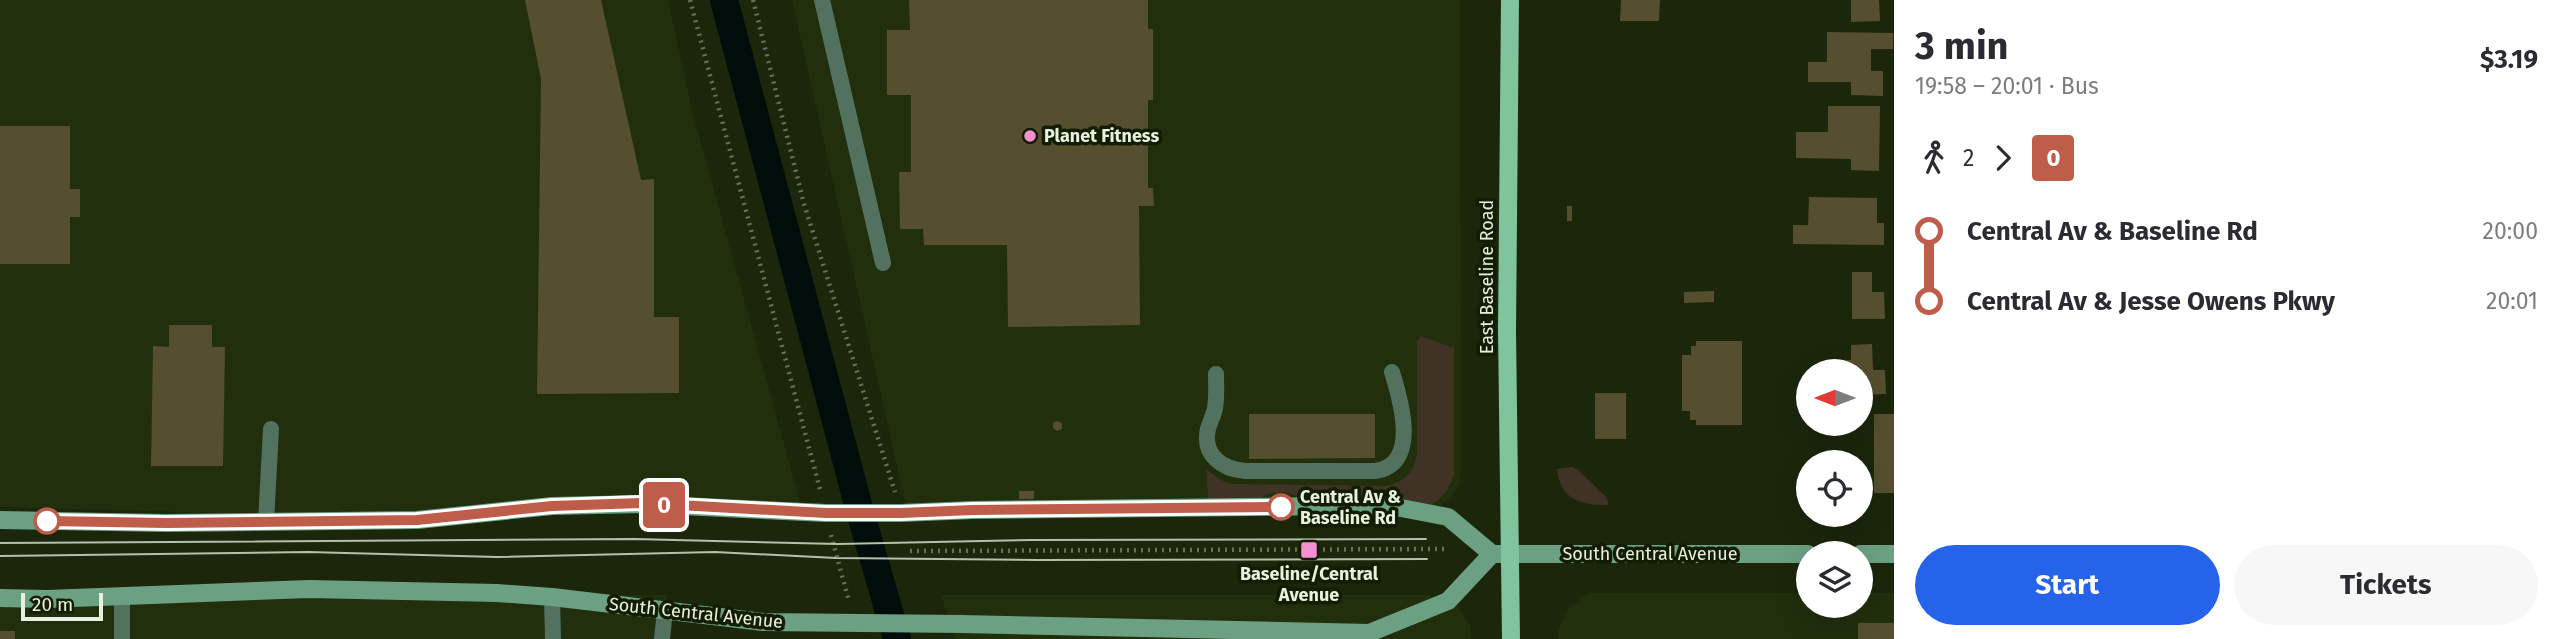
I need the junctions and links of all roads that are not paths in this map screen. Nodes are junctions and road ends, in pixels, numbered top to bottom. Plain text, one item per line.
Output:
1 (822, 0) edge
2 (1510, 0) edge
3 (883, 263) dead end
4 (1392, 372) dead end
5 (1216, 374) dead end
6 (271, 429) dead end
7 (0, 520) edge
8 (266, 523) junction
9 (1501, 554) junction
10 (1796, 554) edge
11 (1873, 554) edge
12 (1894, 554) edge
13 (121, 596) junction
14 (552, 597) junction
15 (0, 598) edge
16 (665, 610) junction
17 (122, 639) edge
18 (553, 639) edge
19 (662, 639) edge
20 (1511, 639) edge

1 - 3 lane
2 - 9 main road, East Baseline Road
4 - 5 lane
6 - 8 lane
7 - 8 main road
8 - 9 main road
9 - 10 main road, South Central Avenue
9 - 16 main road, South Central Avenue
9 - 20 main road, East Baseline Road
11 - 12 main road
13 - 14 main road, South Central Avenue
13 - 15 main road, South Central Avenue
13 - 17 lane
14 - 16 main road, South Central Avenue
14 - 18 lane
16 - 19 lane

